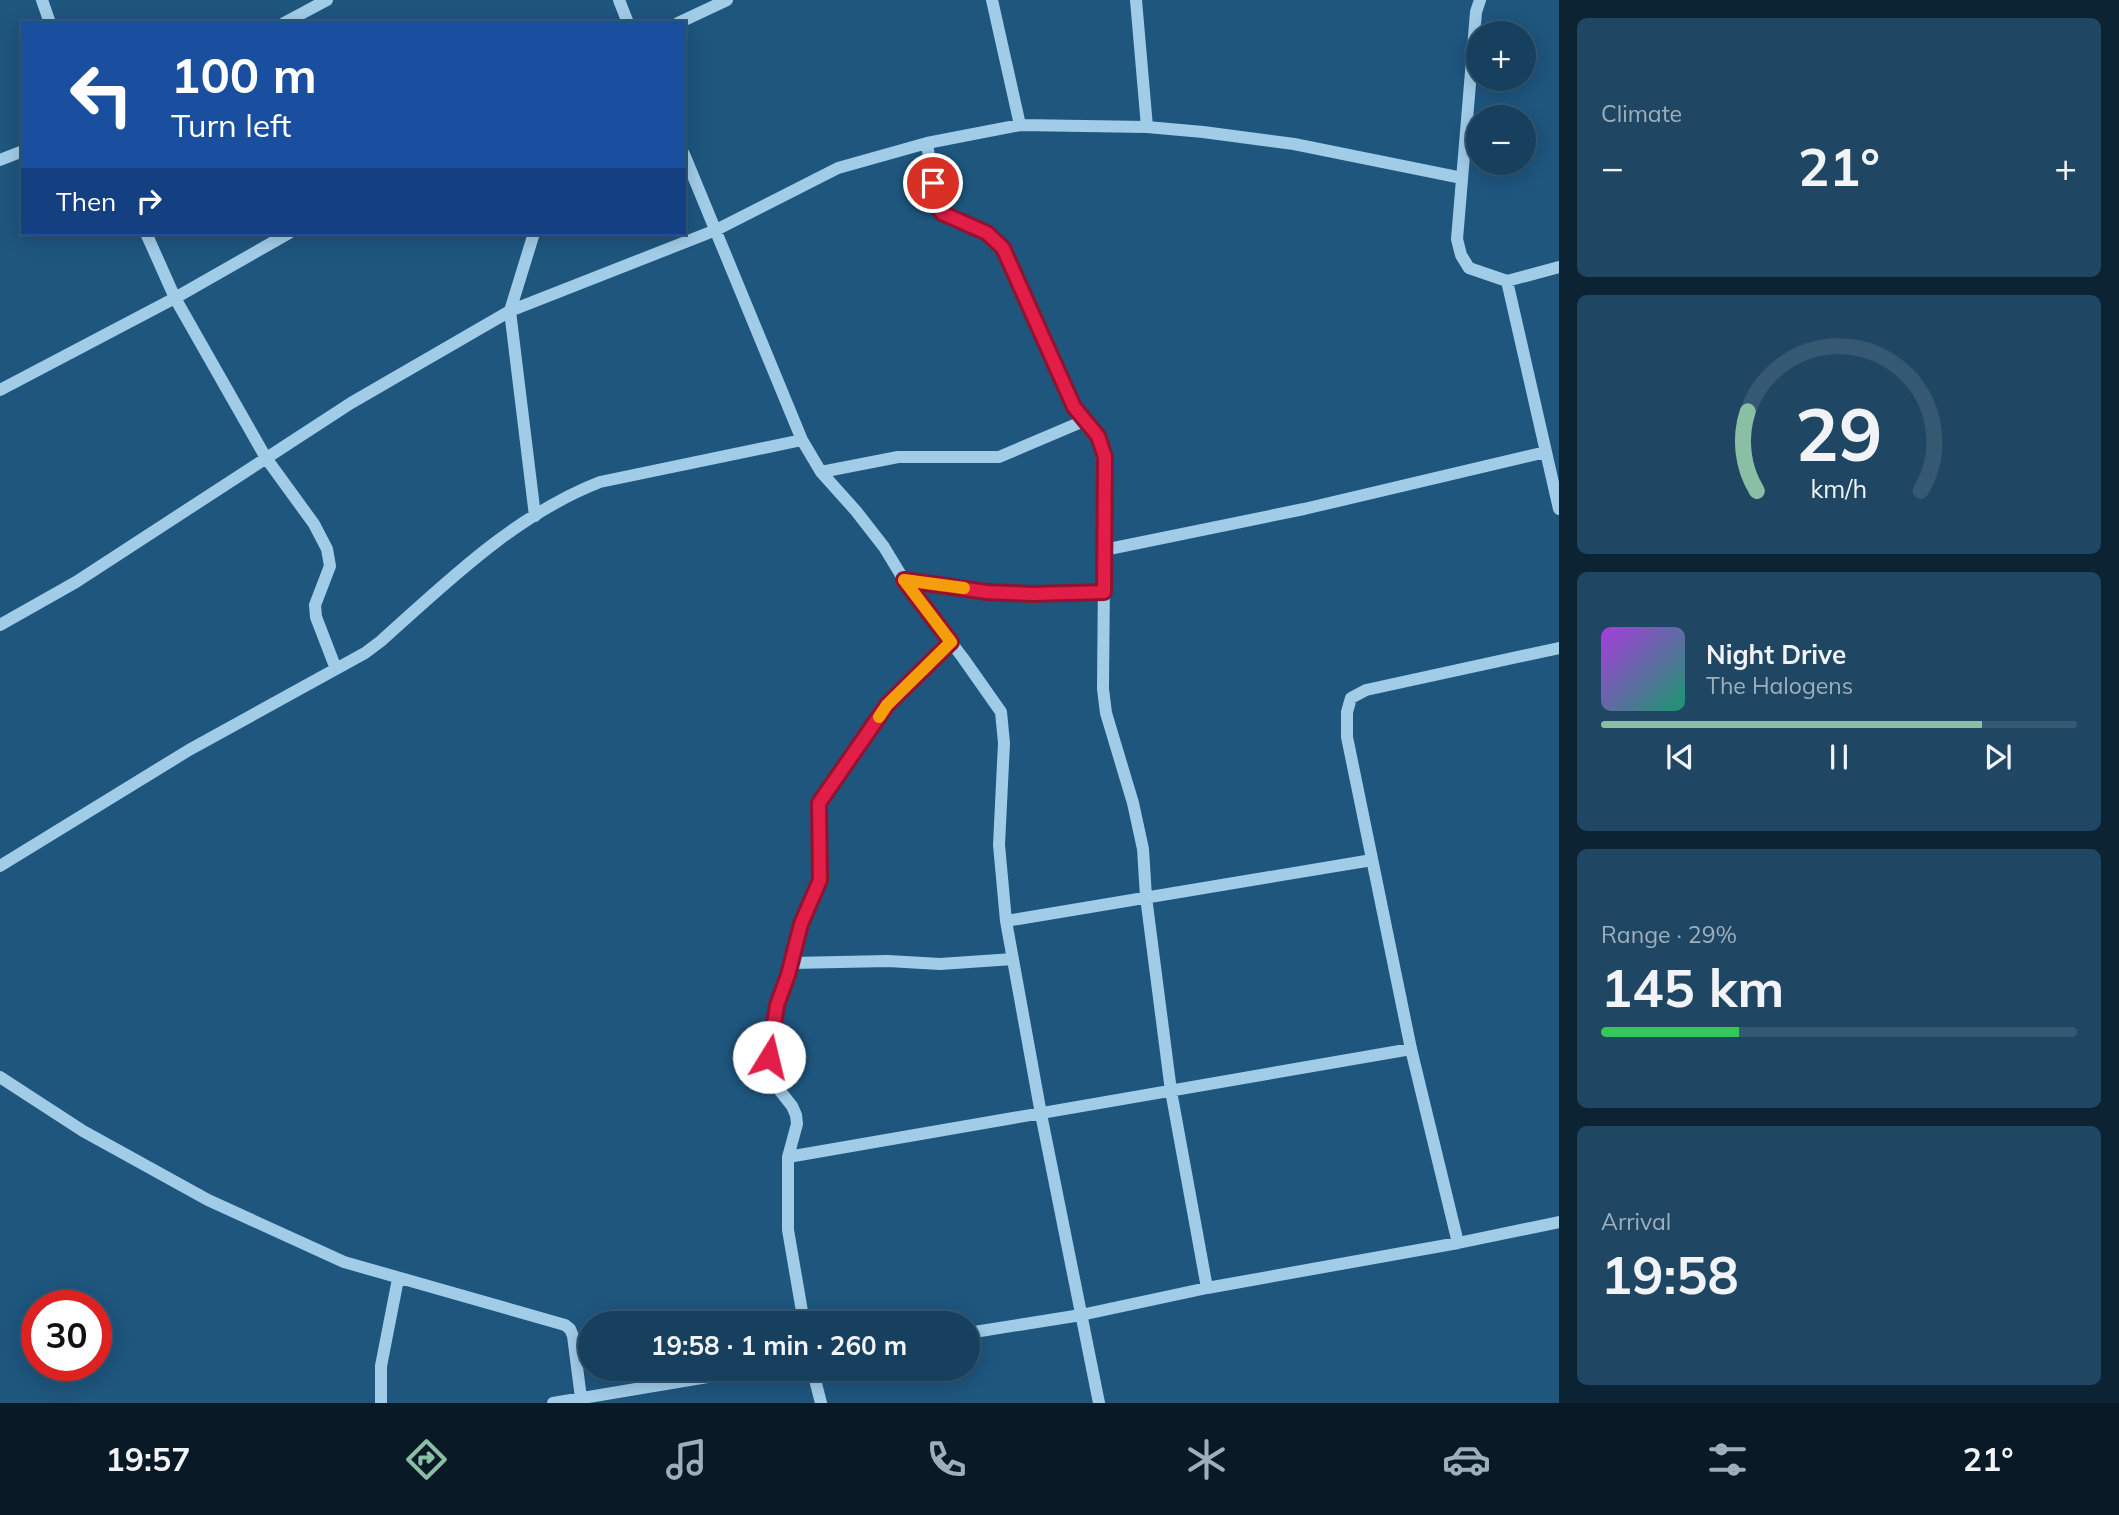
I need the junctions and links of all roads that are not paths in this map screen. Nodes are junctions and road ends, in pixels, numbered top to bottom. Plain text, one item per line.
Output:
1 (42, 0) edge
2 (327, 0) edge
3 (619, 0) edge
4 (727, 0) edge
5 (992, 0) edge
6 (1136, 0) edge
7 (1480, 0) edge
8 (49, 21) edge
9 (288, 21) edge
10 (627, 21) edge
11 (682, 21) edge
12 (1020, 125) junction
13 (1147, 127) junction
14 (927, 143) junction
15 (21, 152) edge
16 (686, 159) edge
17 (0, 160) edge
18 (1462, 178) junction
19 (716, 229) junction
20 (147, 235) edge
21 (285, 235) edge
22 (533, 235) edge
23 (1559, 267) edge
24 (1507, 281) junction
25 (175, 298) junction
26 (510, 311) junction
27 (0, 390) edge
28 (1086, 420) junction
29 (802, 440) junction
30 (1546, 453) junction
31 (266, 458) junction
32 (821, 472) junction
33 (1559, 509) edge
34 (535, 516) junction
35 (1104, 550) junction
36 (904, 580) junction
37 (1104, 592) junction
38 (0, 625) edge
39 (951, 642) junction
40 (1559, 648) edge
41 (337, 668) junction
42 (1372, 860) junction
43 (0, 866) edge
44 (1146, 897) junction
45 (1006, 921) junction
46 (1013, 959) junction
47 (791, 963) junction
48 (1411, 1049) junction
49 (0, 1077) edge
50 (1171, 1090) junction
51 (1041, 1114) junction
52 (788, 1157) junction
53 (1559, 1222) edge
54 (1458, 1243) junction
55 (398, 1279) junction
56 (1207, 1288) junction
57 (802, 1311) edge
58 (1081, 1315) junction
59 (980, 1332) edge
60 (683, 1381) edge
61 (815, 1381) edge
62 (581, 1398) junction
63 (381, 1403) edge
64 (552, 1403) edge
65 (821, 1403) edge
66 (1099, 1403) edge

1 - 8 street
2 - 9 street
3 - 10 street
4 - 11 street
5 - 12 street
6 - 13 street
7 - 18 street
12 - 13 street
12 - 14 street
13 - 18 street
14 - 19 street
14 - 28 street
15 - 17 street
16 - 19 street
18 - 24 street
19 - 26 street
19 - 29 street
20 - 25 street
21 - 25 street
22 - 26 street
23 - 24 street
24 - 30 street
25 - 27 street
25 - 31 street
26 - 31 street
26 - 34 street
28 - 32 street
28 - 35 street
29 - 32 street
29 - 34 street
30 - 33 street
30 - 35 street
31 - 38 street
31 - 41 street
32 - 36 street
34 - 41 street
35 - 37 street
36 - 37 street
36 - 39 street
37 - 44 street
39 - 45 street
39 - 47 street
40 - 42 street
41 - 43 street
42 - 44 street
42 - 48 street
44 - 45 street
44 - 50 street
45 - 46 street
46 - 47 street
46 - 51 street
47 - 52 street
48 - 50 street
48 - 54 street
49 - 55 street
50 - 51 street
50 - 56 street
51 - 52 street
51 - 58 street
52 - 57 street
53 - 54 street
54 - 56 street
55 - 62 street
55 - 63 street
56 - 58 street
58 - 59 street
58 - 66 street
60 - 62 street
61 - 65 street
62 - 64 street

